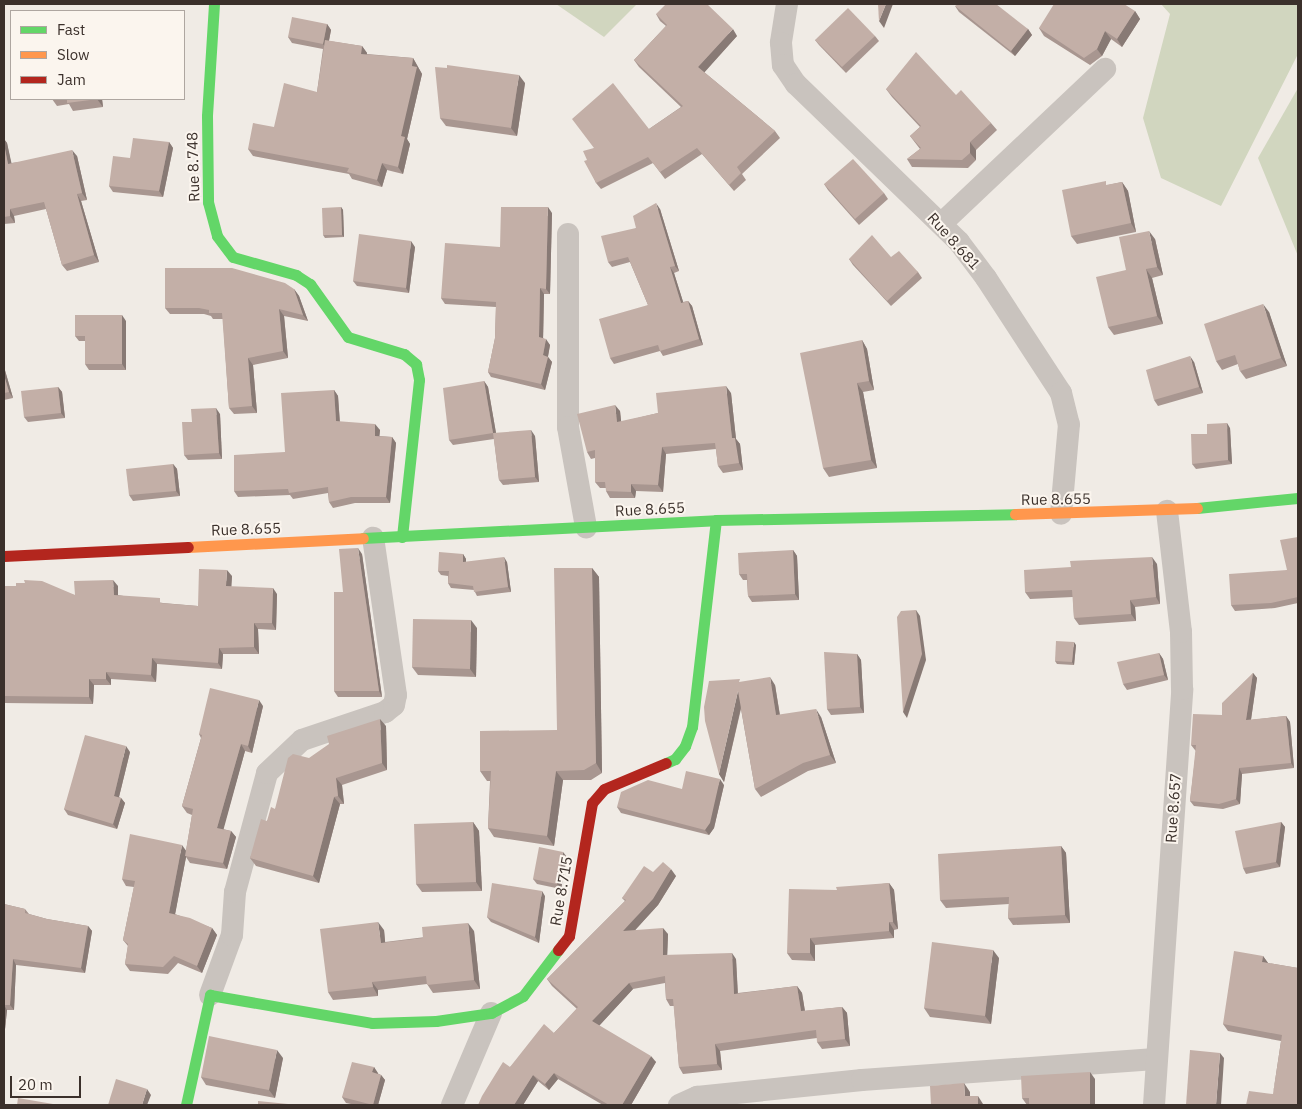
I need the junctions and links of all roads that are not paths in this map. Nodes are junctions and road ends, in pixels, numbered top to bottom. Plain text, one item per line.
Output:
1 (214, 4) edge
2 (788, 4) edge
3 (1106, 69) dead end
4 (941, 224) junction
5 (568, 234) dead end
6 (1298, 498) edge
7 (1167, 511) junction
8 (1061, 514) junction
9 (716, 520) junction
10 (586, 527) junction
11 (402, 537) junction
12 (373, 538) junction
13 (4, 556) edge
14 (210, 995) junction
15 (491, 1013) junction
16 (1155, 1059) junction
17 (186, 1105) edge
18 (452, 1105) edge
19 (679, 1105) edge
20 (1154, 1105) edge

1 - 11 street, Rue 8.748
2 - 4 street, Rue 8.681
3 - 4 street
4 - 8 street, Rue 8.681
5 - 10 street
6 - 7 street, Rue 8.655
7 - 8 street, Rue 8.655
7 - 16 street, Rue 8.657
8 - 9 street, Rue 8.655
9 - 10 street, Rue 8.655
9 - 15 street, Rue 8.715
10 - 11 street, Rue 8.655
11 - 12 street, Rue 8.655
12 - 13 street, Rue 8.655
12 - 14 street
14 - 15 street, Rue 8.715
14 - 17 street
15 - 18 street
16 - 19 street
16 - 20 street, Rue 8.657

